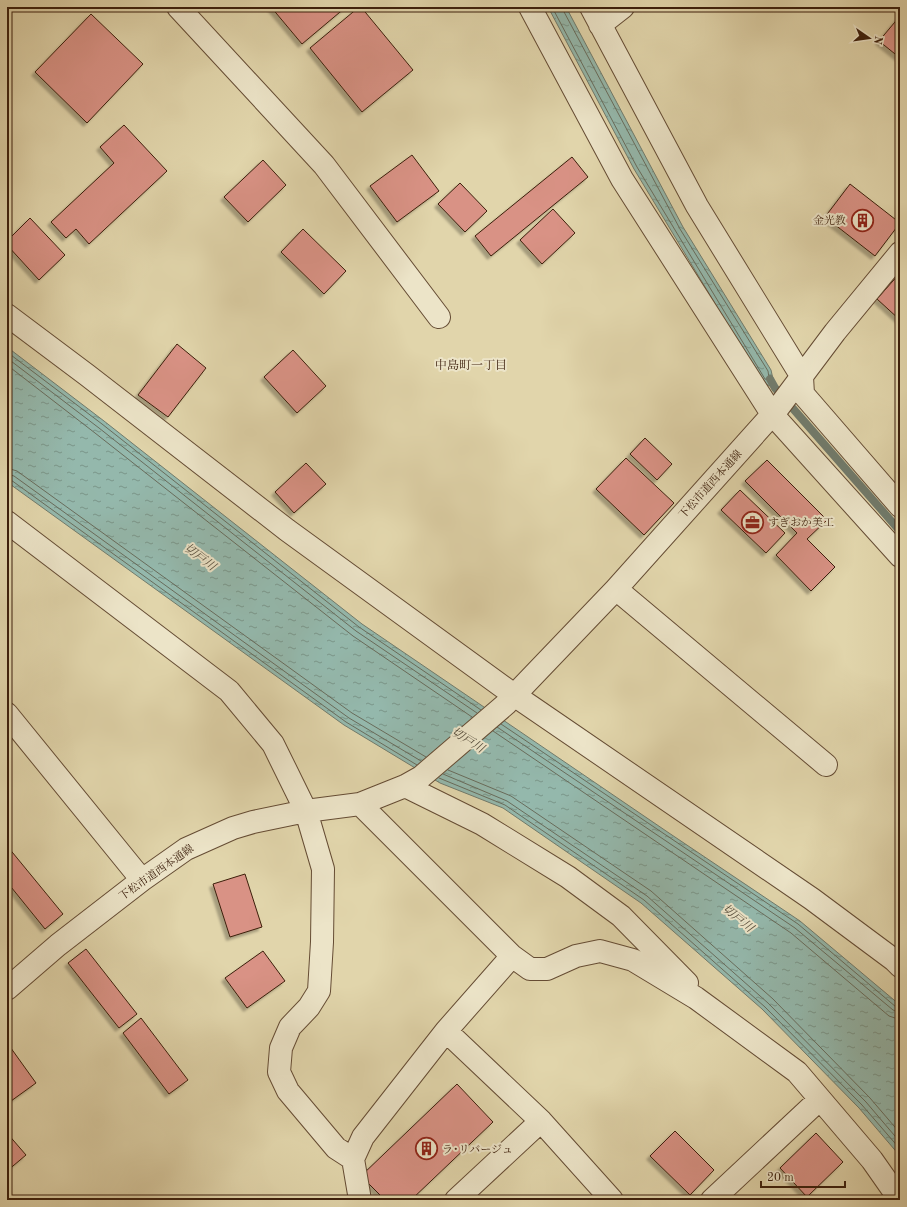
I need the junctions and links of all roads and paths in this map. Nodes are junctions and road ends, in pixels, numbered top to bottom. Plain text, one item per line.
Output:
1 (178, 7) edge
2 (530, 7) edge
3 (623, 7) edge
4 (596, 16) edge
5 (900, 253) edge
6 (7, 315) edge
7 (439, 317) dead end
8 (797, 383) junction
9 (775, 411) junction
10 (900, 506) edge
11 (7, 522) edge
12 (900, 556) edge
13 (616, 589) junction
14 (510, 699) junction
15 (7, 714) edge
16 (826, 766) dead end
17 (413, 782) junction
18 (360, 804) junction
19 (306, 811) junction
20 (142, 880) junction
21 (512, 956) junction
22 (898, 960) edge
23 (7, 989) edge
24 (696, 998) junction
25 (446, 1031) junction
26 (820, 1099) junction
27 (541, 1121) junction
28 (353, 1159) junction
29 (360, 1200) edge
30 (456, 1200) edge
31 (612, 1200) edge
32 (712, 1200) edge
33 (900, 1200) edge

1 - 7 street
2 - 9 street
3 - 4 street
4 - 8 street
5 - 8 street, 下松市道西本通線
6 - 14 street
8 - 9 street, 下松市道西本通線
8 - 10 street
9 - 12 street
9 - 13 street, 下松市道西本通線
11 - 19 street
13 - 14 street, 下松市道西本通線
13 - 16 street
14 - 17 street, 下松市道西本通線
14 - 22 street
15 - 20 street
17 - 18 street, 下松市道西本通線
17 - 24 street
18 - 19 street, 下松市道西本通線
18 - 21 street
19 - 20 street, 下松市道西本通線
19 - 28 street
20 - 23 street, 下松市道西本通線
21 - 24 street
21 - 25 street
24 - 26 street
25 - 27 street
25 - 28 street
26 - 32 street
26 - 33 street
27 - 30 street
27 - 31 street
28 - 29 street

